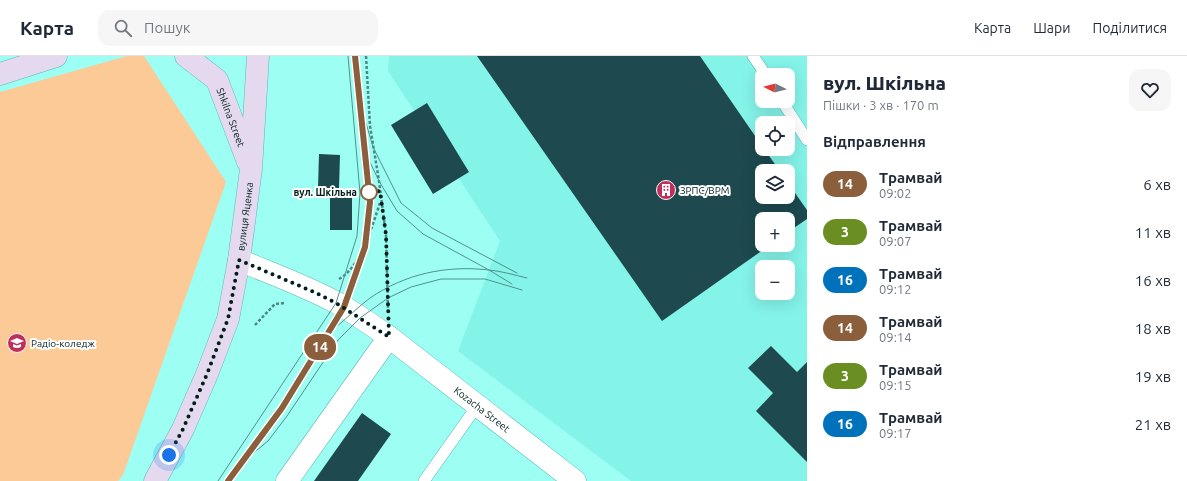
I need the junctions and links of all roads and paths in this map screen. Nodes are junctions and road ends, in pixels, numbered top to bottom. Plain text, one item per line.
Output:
1 (56, 56) edge
2 (186, 56) edge
3 (258, 56) edge
4 (366, 56) edge
5 (754, 56) edge
6 (762, 68) edge
7 (0, 74) edge
8 (786, 108) edge
9 (807, 140) edge
10 (251, 169) junction
11 (239, 260) junction
12 (389, 337) junction
13 (477, 406) junction
14 (155, 481) edge
15 (287, 481) edge
16 (424, 481) edge
17 (575, 481) edge

1 - 7 main road
2 - 10 main road, Shkilna Street
3 - 10 main road, вулиця Яценка
4 - 12 path
5 - 6 lane
8 - 9 lane
10 - 11 main road, вулиця Яценка
11 - 12 street, Kozacha Street
11 - 14 main road, вулиця Яценка
12 - 13 street, Kozacha Street
12 - 15 street
13 - 16 lane
13 - 17 street, Kozacha Street

